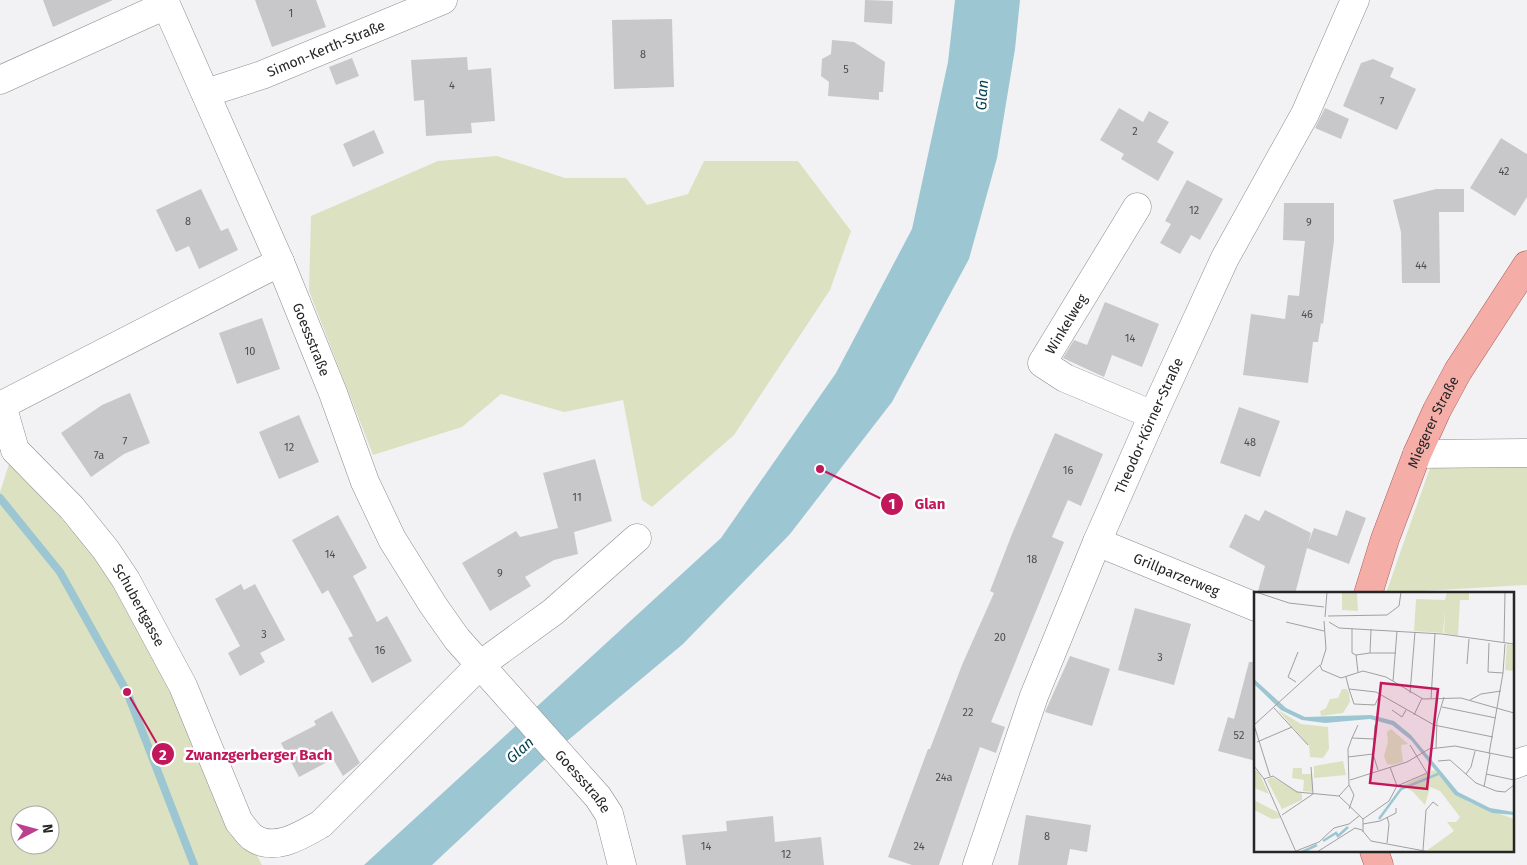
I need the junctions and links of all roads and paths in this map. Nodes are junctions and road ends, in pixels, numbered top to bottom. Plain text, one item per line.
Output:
1 (443, 0) edge
2 (1353, 0) edge
3 (165, 2) edge
4 (0, 80) edge
5 (206, 93) junction
6 (1137, 206) dead end
7 (280, 262) junction
8 (1527, 264) edge
9 (1, 404) edge
10 (1153, 415) junction
11 (1527, 453) edge
12 (1417, 454) junction
13 (637, 538) dead end
14 (1097, 542) junction
15 (1369, 592) edge
16 (1254, 606) edge
17 (480, 666) junction
18 (1527, 760) edge
19 (1514, 765) edge
20 (1374, 852) edge
21 (622, 865) edge
22 (976, 865) edge
23 (1379, 865) edge

1 - 5 street, Simon-Kerth-Straße
2 - 10 street, Theodor-Körner-Straße
3 - 4 street
3 - 5 street, Goessstraße
5 - 7 street, Goessstraße
6 - 10 street, Winkelweg
7 - 9 street, Schubertgasse
7 - 17 street, Goessstraße
8 - 12 main road, Miegerer Straße
9 - 17 street, Schubertgasse
10 - 14 street, Theodor-Körner-Straße
11 - 12 street
12 - 15 main road, Miegerer Straße
13 - 17 street
14 - 16 street, Grillparzerweg
14 - 22 street, Theodor-Körner-Straße
17 - 21 street, Goessstraße
18 - 19 street
20 - 23 main road

